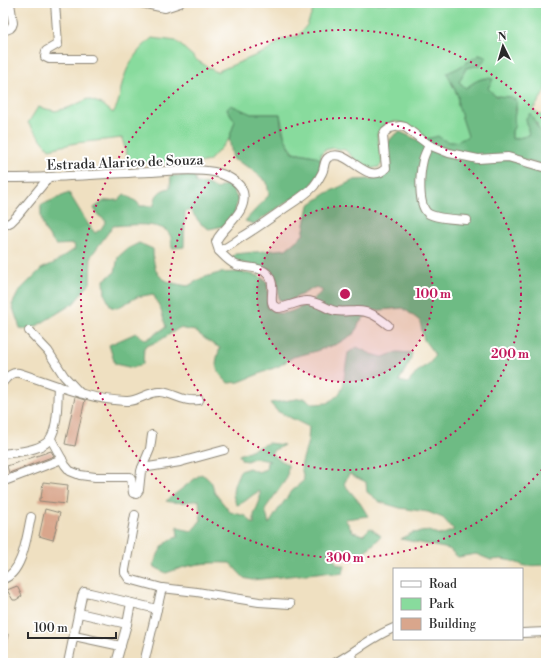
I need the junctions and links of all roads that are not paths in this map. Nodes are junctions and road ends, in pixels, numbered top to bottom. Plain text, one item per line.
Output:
1 (10, 3) edge
2 (55, 3) edge
3 (140, 3) edge
4 (180, 3) edge
5 (3, 30) edge
6 (91, 59) dead end
7 (429, 145) junction
8 (546, 168) edge
9 (49, 177) junction
10 (3, 178) edge
11 (466, 220) dead end
12 (3, 226) edge
13 (219, 251) junction
14 (388, 325) dead end
15 (29, 331) dead end
16 (3, 382) edge
17 (58, 386) junction
18 (81, 394) junction
19 (199, 400) dead end
20 (152, 435) dead end
21 (50, 439) junction
22 (224, 450) dead end
23 (3, 454) edge
24 (62, 459) junction
25 (142, 468) junction
26 (7, 480) dead end
27 (135, 515) dead end
28 (31, 517) dead end
29 (3, 579) edge
30 (162, 588) junction
31 (131, 603) junction
32 (290, 604) dead end
33 (157, 609) junction
34 (79, 613) junction
35 (127, 624) junction
36 (393, 628) edge
37 (546, 632) edge
38 (523, 633) edge
39 (74, 636) junction
40 (121, 646) junction
41 (352, 654) junction
42 (68, 663) edge
43 (116, 663) edge
44 (144, 663) edge
45 (335, 663) edge
46 (354, 663) edge

1 - 5 street
2 - 6 street
3 - 4 street
7 - 8 street
7 - 11 street
7 - 13 street
9 - 10 street, Estrada Alarico de Souza
9 - 12 street
9 - 13 street, Estrada Alarico de Souza
13 - 14 street
15 - 18 street
16 - 17 street
17 - 18 street
17 - 21 street
18 - 19 street
20 - 25 street
21 - 23 street
21 - 24 street
22 - 25 street
24 - 25 street
24 - 26 street
27 - 30 street
28 - 29 street
30 - 32 street
30 - 33 street
31 - 33 street
31 - 34 street
31 - 35 street
33 - 44 street
34 - 35 street
34 - 39 street
35 - 40 street
36 - 41 street
37 - 38 street
39 - 40 street
39 - 42 street
40 - 43 street
41 - 45 street
41 - 46 street

